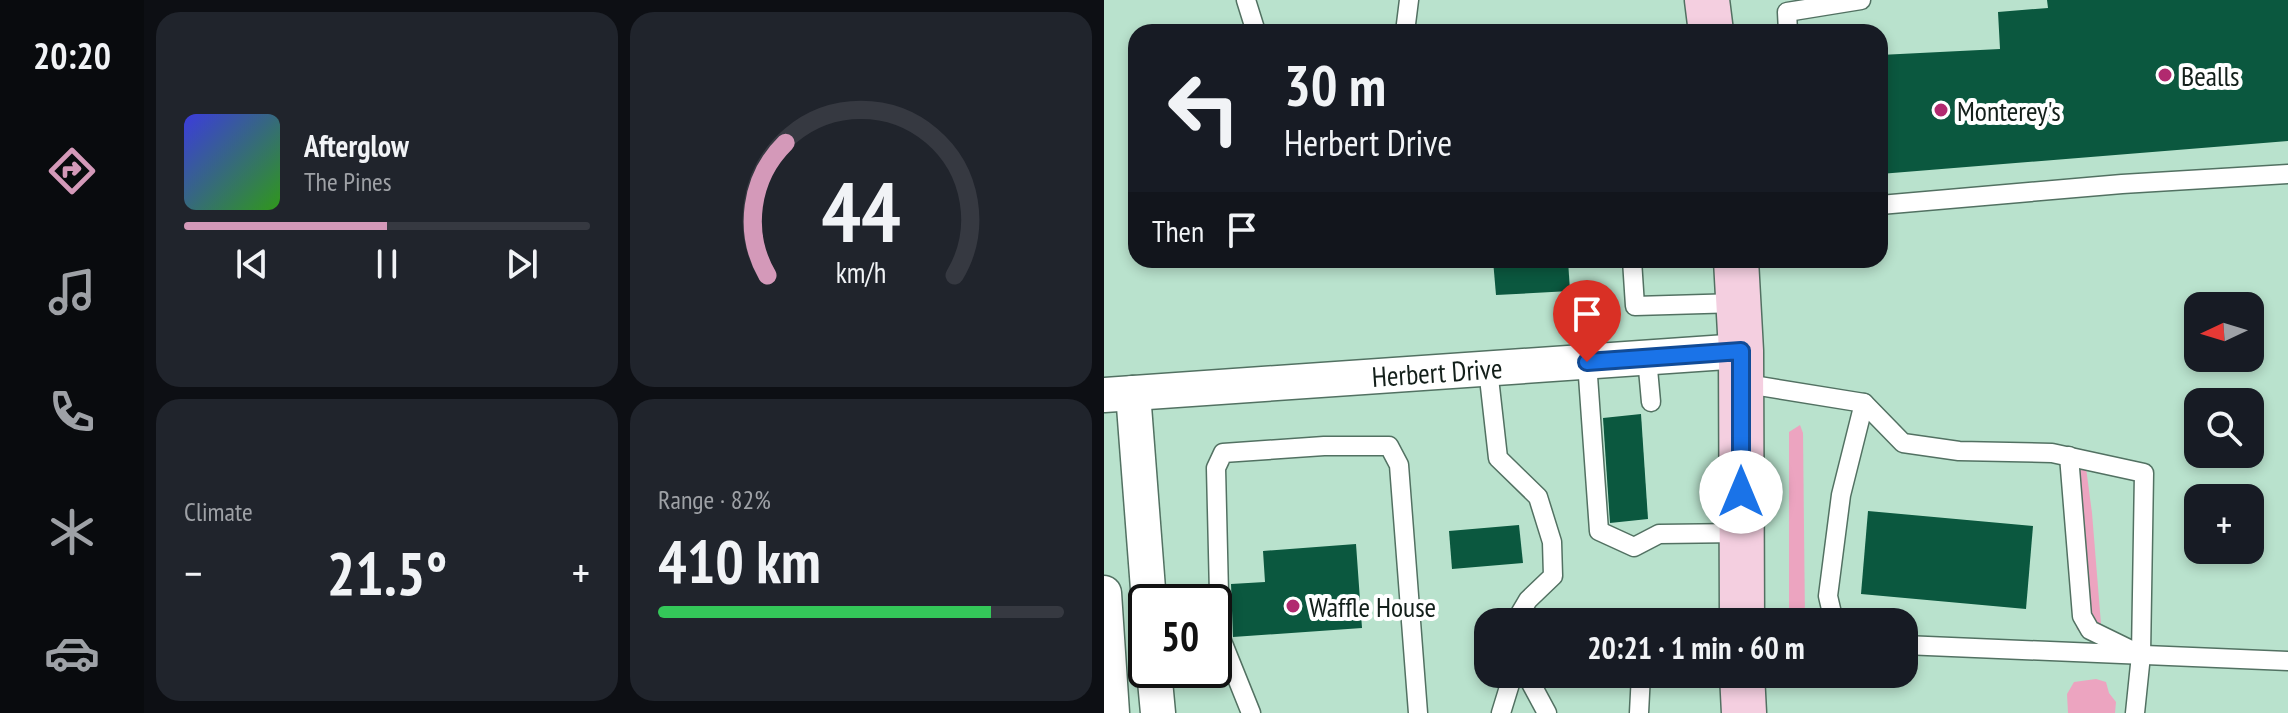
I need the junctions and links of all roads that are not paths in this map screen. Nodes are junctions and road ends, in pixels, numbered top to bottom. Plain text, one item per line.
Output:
1 (1246, 0) edge
2 (1409, 0) edge
3 (1707, 0) edge
4 (1861, 0) edge
5 (1254, 24) edge
6 (1406, 24) edge
7 (1710, 24) edge
8 (1788, 24) edge
9 (2288, 174) edge
10 (1888, 204) edge
11 (1633, 268) edge
12 (1736, 268) edge
13 (1738, 303) junction
14 (1647, 358) junction
15 (1587, 362) junction
16 (1741, 367) junction
17 (1488, 369) junction
18 (1118, 394) edge
19 (1651, 402) dead end
20 (1864, 403) junction
21 (2069, 456) junction
22 (1741, 533) junction
23 (1146, 584) edge
24 (1104, 593) edge
25 (1523, 608) edge
26 (1742, 608) edge
27 (1831, 608) edge
28 (1918, 646) edge
29 (2141, 655) junction
30 (2288, 661) edge
31 (1156, 688) edge
32 (1509, 688) edge
33 (1534, 688) edge
34 (1640, 688) edge
35 (1743, 688) edge
36 (1112, 713) edge
37 (1158, 713) edge
38 (1251, 713) edge
39 (1418, 713) edge
40 (1501, 713) edge
41 (1547, 713) edge
42 (1639, 713) edge
43 (1744, 713) edge
44 (2135, 713) edge

1 - 5 lane
2 - 6 lane
3 - 7 main road
4 - 8 lane
9 - 10 lane
11 - 13 lane
12 - 13 main road
13 - 16 main road
14 - 15 street, Herbert Drive
14 - 16 street, Herbert Drive
14 - 19 lane
15 - 17 street, Herbert Drive
15 - 22 lane
16 - 20 lane
16 - 22 main road
17 - 18 street, Herbert Drive
17 - 25 lane
18 - 23 street, Herbert Drive
20 - 21 lane
20 - 27 lane
21 - 29 lane
21 - 29 lane
22 - 26 main road
24 - 36 street
28 - 29 lane
29 - 30 lane
29 - 44 lane
31 - 37 street
32 - 40 lane
33 - 41 lane
34 - 42 lane
35 - 43 main road
38 - 39 lane

